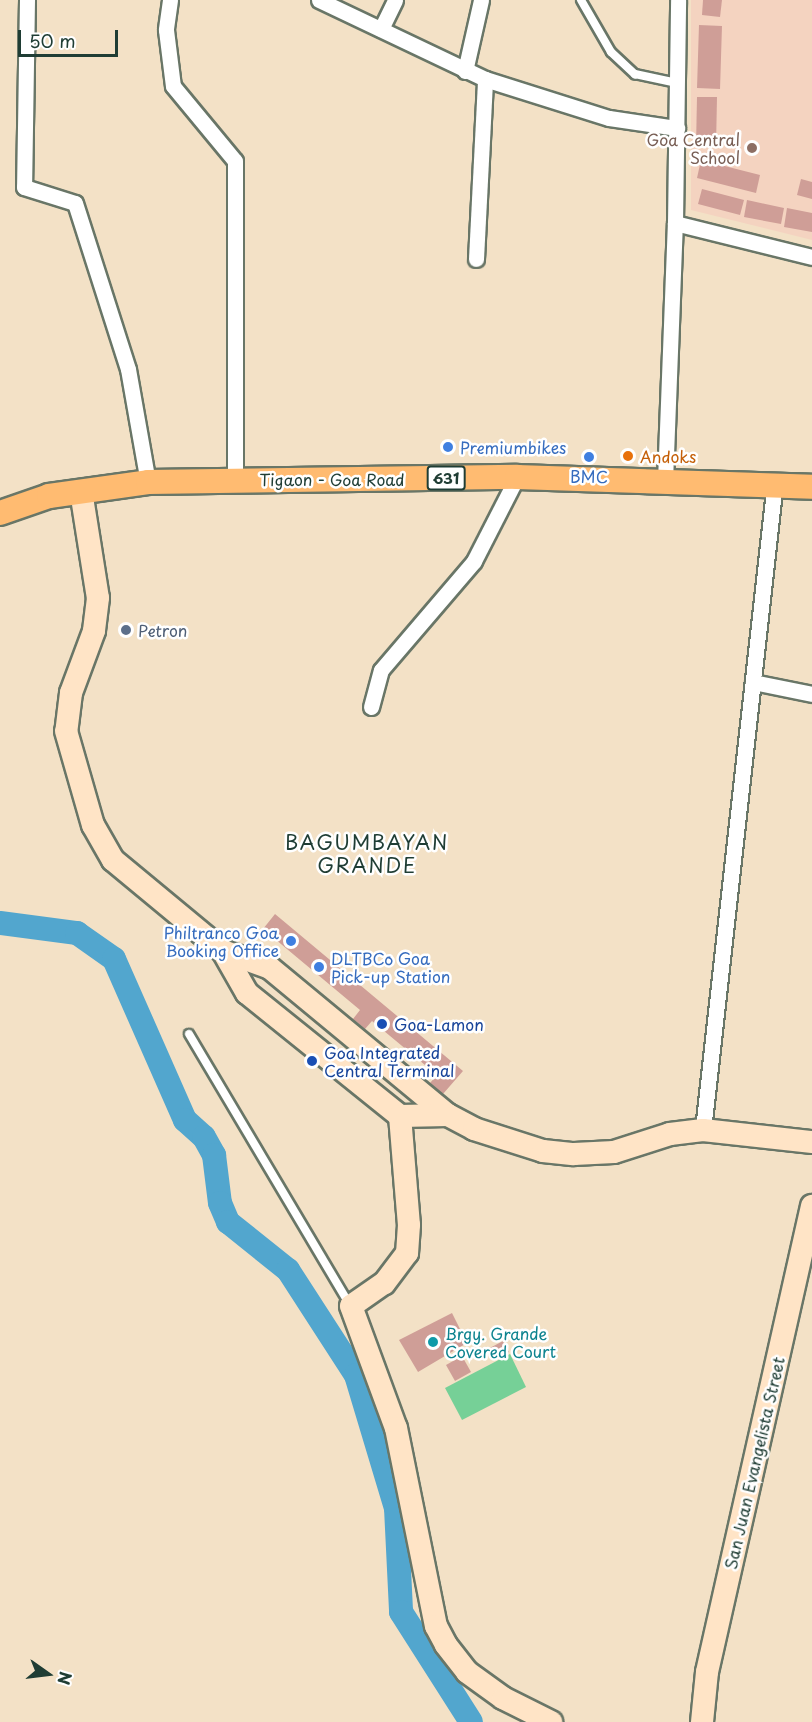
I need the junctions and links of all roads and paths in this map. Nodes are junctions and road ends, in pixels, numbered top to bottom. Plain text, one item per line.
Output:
1 (27, 0) edge
2 (170, 0) edge
3 (319, 0) edge
4 (395, 0) edge
5 (482, 0) edge
6 (581, 0) edge
7 (678, 0) edge
8 (381, 29) junction
9 (465, 71) junction
10 (485, 79) junction
11 (677, 83) junction
12 (677, 128) junction
13 (675, 223) junction
14 (812, 257) edge
15 (476, 259) dead end
16 (517, 477) junction
17 (235, 480) junction
18 (665, 481) junction
19 (148, 482) junction
20 (775, 482) junction
21 (812, 487) edge
22 (81, 491) junction
23 (0, 513) edge
24 (753, 682) junction
25 (812, 694) edge
26 (371, 707) dead end
27 (223, 951) junction
28 (189, 1034) dead end
29 (448, 1114) junction
30 (400, 1116) junction
31 (703, 1130) junction
32 (812, 1142) edge
33 (812, 1206) edge
34 (351, 1306) junction
35 (551, 1722) edge
36 (702, 1722) edge

1 - 19 street
2 - 17 street
3 - 8 street
4 - 8 street
5 - 9 street
6 - 11 lane
7 - 11 street
8 - 9 street
9 - 10 street
10 - 12 street
10 - 15 street
11 - 12 street
12 - 13 street
13 - 14 street
13 - 18 street
16 - 17 main road, Tigaon - Goa Road / 631
16 - 18 main road, Tigaon - Goa Road / 631
16 - 26 street
17 - 19 main road, Tigaon - Goa Road / 631
18 - 20 main road, Tigaon - Goa Road / 631
19 - 22 main road, Tigaon - Goa Road / 631
20 - 21 main road, Tigaon - Goa Road / 631
20 - 24 street
22 - 23 main road, Tigaon - Goa Road / 631
22 - 27 street
24 - 25 street
24 - 31 street
27 - 29 street
27 - 30 street
28 - 34 lane
29 - 30 street
29 - 31 street
30 - 34 street
31 - 32 street
33 - 36 street, San Juan Evangelista Street
34 - 35 street

